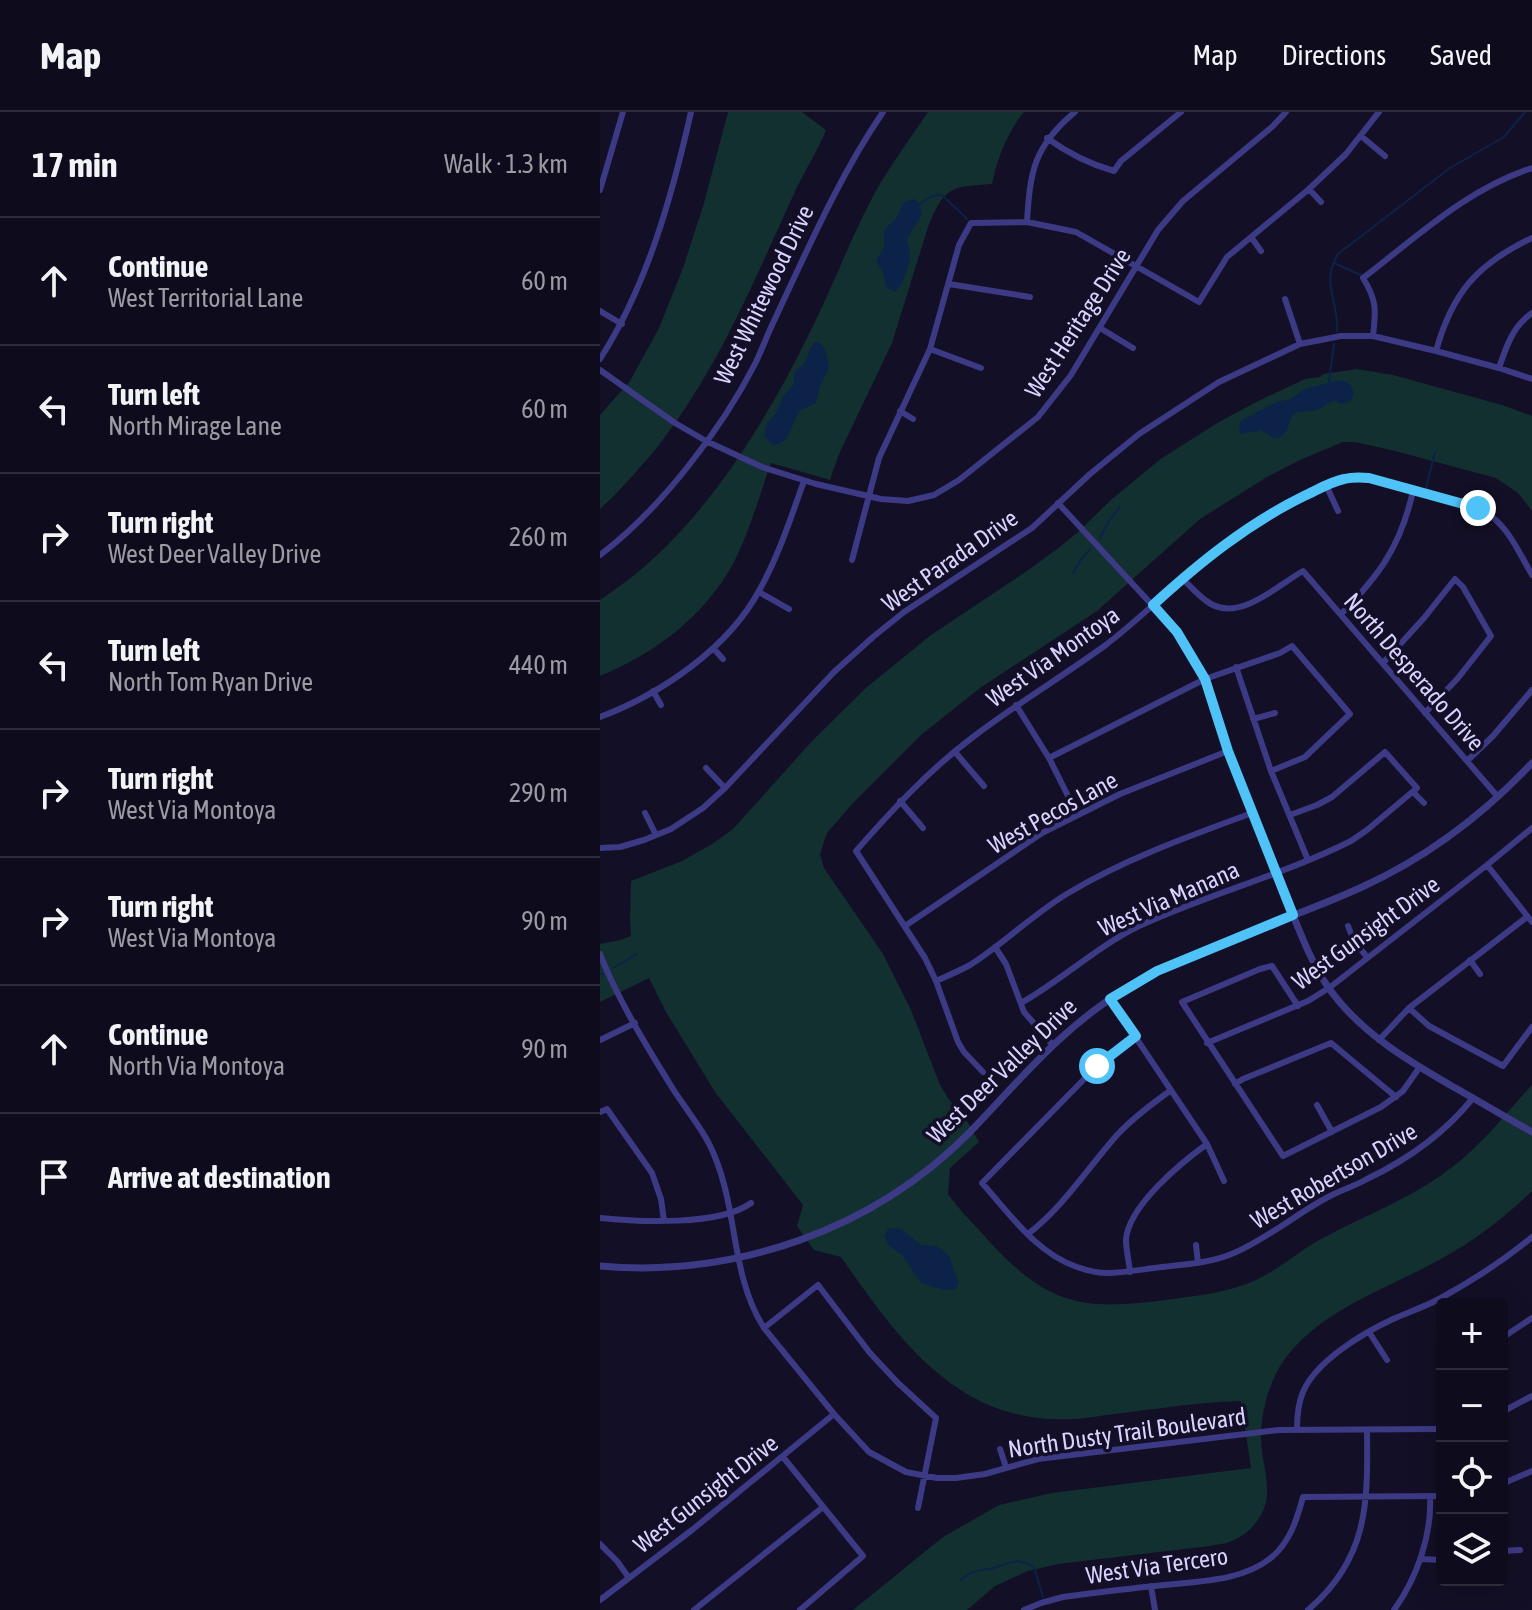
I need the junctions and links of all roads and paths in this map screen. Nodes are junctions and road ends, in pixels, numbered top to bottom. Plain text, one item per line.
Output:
1 (623, 112) edge
2 (691, 112) edge
3 (872, 112) edge
4 (1075, 112) edge
5 (1181, 112) edge
6 (1286, 112) edge
7 (1379, 112) edge
8 (882, 115) edge
9 (1361, 136) junction
10 (1047, 138) junction
11 (1385, 156) dead end
12 (1532, 168) edge
13 (1309, 189) junction
14 (600, 190) edge
15 (1321, 202) dead end
16 (1027, 222) junction
17 (1251, 237) junction
18 (1532, 238) edge
19 (1261, 251) dead end
20 (1138, 266) junction
21 (949, 284) junction
22 (1030, 297) dead end
23 (1285, 299) dead end
24 (600, 311) edge
25 (1532, 313) edge
26 (622, 324) junction
27 (1100, 328) junction
28 (1373, 336) junction
29 (1300, 344) junction
30 (1133, 348) dead end
31 (930, 349) junction
32 (1436, 351) junction
33 (600, 359) edge
34 (981, 368) dead end
35 (1499, 368) junction
36 (600, 370) edge
37 (1532, 379) edge
38 (900, 411) junction
39 (913, 419) dead end
40 (706, 441) junction
41 (804, 481) junction
42 (1326, 485) junction
43 (1413, 491) junction
44 (869, 497) junction
45 (1058, 503) junction
46 (1338, 511) dead end
47 (600, 555) edge
48 (852, 560) dead end
49 (1532, 575) edge
50 (1182, 578) junction
51 (759, 592) junction
52 (1153, 605) junction
53 (789, 609) dead end
54 (1341, 614) junction
55 (714, 649) junction
56 (723, 659) dead end
57 (1383, 663) junction
58 (1236, 667) junction
59 (1205, 679) junction
60 (1532, 690) edge
61 (653, 691) junction
62 (661, 705) dead end
63 (1016, 705) junction
64 (1275, 713) dead end
65 (1425, 713) junction
66 (600, 717) edge
67 (1253, 719) junction
68 (1228, 751) junction
69 (955, 752) junction
70 (1049, 758) junction
71 (1467, 761) junction
72 (1532, 763) edge
73 (706, 768) dead end
74 (1271, 771) junction
75 (984, 786) dead end
76 (725, 788) junction
77 (1415, 790) junction
78 (1498, 797) junction
79 (900, 801) junction
80 (1424, 803) dead end
81 (645, 813) dead end
82 (1252, 813) junction
83 (1077, 814) junction
84 (1290, 815) junction
85 (923, 828) dead end
86 (1532, 828) edge
87 (656, 835) junction
88 (600, 848) edge
89 (1308, 860) junction
90 (1487, 865) junction
91 (1275, 873) junction
92 (1293, 915) junction
93 (1529, 919) edge
94 (905, 926) junction
95 (1348, 926) dead end
96 (995, 947) junction
97 (600, 954) edge
98 (1367, 957) junction
99 (1470, 960) junction
100 (1480, 974) dead end
101 (936, 981) junction
102 (1329, 988) junction
103 (1110, 999) junction
104 (1021, 1003) junction
105 (1298, 1006) junction
106 (1409, 1008) junction
107 (635, 1023) junction
108 (1532, 1027) edge
109 (1136, 1036) junction
110 (600, 1040) edge
111 (1379, 1040) junction
112 (1207, 1043) junction
113 (1052, 1044) junction
114 (1419, 1068) junction
115 (983, 1072) dead end
116 (1235, 1084) junction
117 (1171, 1090) junction
118 (1396, 1097) junction
119 (1473, 1098) junction
120 (1317, 1105) dead end
121 (604, 1111) edge
122 (1332, 1132) junction
123 (1532, 1132) edge
124 (1207, 1144) junction
125 (1224, 1181) dead end
126 (751, 1203) dead end
127 (729, 1212) junction
128 (600, 1218) edge
129 (664, 1221) junction
130 (1028, 1234) junction
131 (1532, 1237) edge
132 (1196, 1245) dead end
133 (738, 1258) junction
134 (1198, 1263) junction
135 (600, 1267) edge
136 (1130, 1272) junction
137 (1441, 1298) edge
138 (1436, 1300) edge
139 (1532, 1318) edge
140 (764, 1328) junction
141 (1369, 1332) junction
142 (1508, 1334) edge
143 (1387, 1360) dead end
144 (1532, 1396) edge
145 (1508, 1409) edge
146 (834, 1414) junction
147 (1297, 1429) junction
148 (1436, 1429) edge
149 (1367, 1431) junction
150 (1000, 1449) dead end
151 (783, 1457) junction
152 (1006, 1467) junction
153 (1532, 1471) edge
154 (924, 1476) junction
155 (1508, 1481) edge
156 (1430, 1496) junction
157 (1436, 1496) edge
158 (1366, 1497) junction
159 (823, 1507) junction
160 (918, 1508) dead end
161 (600, 1544) edge
162 (1520, 1550) dead end
163 (1508, 1551) edge
164 (1421, 1559) junction
165 (1436, 1560) edge
166 (629, 1578) junction
167 (1151, 1586) junction
168 (600, 1600) edge
169 (694, 1610) edge
170 (800, 1610) edge
171 (1024, 1610) edge
172 (1155, 1610) edge
173 (1308, 1610) edge
174 (1394, 1610) edge

1 - 14 street
2 - 26 street
3 - 8 street
4 - 10 street
5 - 10 street
6 - 20 street, West Heritage Drive
7 - 9 street
8 - 40 street, West Whitewood Drive
9 - 11 street
9 - 13 street
10 - 16 street
12 - 28 street
13 - 15 street
13 - 17 street
16 - 20 street
16 - 21 street
17 - 19 street
17 - 20 street
18 - 32 street
20 - 27 street, West Heritage Drive
21 - 22 street
21 - 31 street
23 - 29 street
24 - 26 street
25 - 35 street
26 - 33 street
27 - 30 street
27 - 44 street, West Heritage Drive
28 - 29 street, West Parada Drive
28 - 32 street, West Parada Drive
29 - 45 street, West Parada Drive
31 - 34 street
31 - 38 street
32 - 35 street, West Parada Drive
35 - 37 street, West Parada Drive
36 - 40 street, West Heritage Drive
38 - 39 street
38 - 44 street
40 - 41 street, West Heritage Drive
40 - 47 street, West Whitewood Drive
41 - 44 street, West Heritage Drive
41 - 51 street
42 - 43 street, West Via Montoya
42 - 46 street
42 - 50 street, West Via Montoya
43 - 49 street, West Via Montoya
43 - 54 street
44 - 48 street
45 - 52 street
45 - 76 street, West Parada Drive
50 - 52 street, West Via Montoya
50 - 54 street, North Desperado Drive
51 - 53 street
51 - 55 street
52 - 59 street
52 - 63 street, West Via Montoya
54 - 57 street, North Desperado Drive
55 - 56 street
55 - 61 street
57 - 65 street, North Desperado Drive
57 - 65 street
58 - 59 street
58 - 67 street
58 - 74 street
59 - 68 street
59 - 70 street
60 - 71 street
61 - 62 street
61 - 66 street
63 - 69 street, West Via Montoya
63 - 70 street
64 - 67 street
65 - 71 street, North Desperado Drive
67 - 74 street
68 - 82 street
68 - 83 street, West Pecos Lane
69 - 75 street
69 - 79 street, West Via Montoya
70 - 83 street
71 - 78 street, North Desperado Drive
72 - 78 street, West Deer Valley Drive
73 - 76 street
74 - 84 street
76 - 87 street, West Parada Drive
77 - 80 street
77 - 84 street
77 - 89 street, West Via Manana
78 - 92 street, West Deer Valley Drive
79 - 85 street
79 - 94 street, West Via Montoya
81 - 87 street
82 - 91 street
82 - 96 street
83 - 94 street, West Pecos Lane
84 - 89 street
86 - 90 street, West Gunsight Drive
87 - 88 street, West Parada Drive
89 - 91 street, West Via Manana
90 - 93 street
90 - 98 street, West Gunsight Drive
91 - 92 street
91 - 104 street, West Via Manana
92 - 102 street
92 - 103 street, West Deer Valley Drive
93 - 99 street
94 - 101 street
95 - 98 street
96 - 101 street
96 - 104 street
97 - 107 street, North Dusty Trail Boulevard
98 - 102 street, West Gunsight Drive
99 - 100 street
99 - 106 street
101 - 115 street
102 - 105 street, West Gunsight Drive
102 - 111 street
103 - 109 street
103 - 113 street, West Deer Valley Drive
104 - 113 street
105 - 112 street, West Gunsight Drive
105 - 112 street
106 - 108 street
106 - 111 street
107 - 110 street
107 - 127 street, North Dusty Trail Boulevard
109 - 117 street
109 - 130 street, West Robertson Drive
111 - 114 street
112 - 116 street
113 - 133 street, West Deer Valley Drive
114 - 118 street
114 - 119 street
116 - 118 street
116 - 122 street
117 - 124 street
117 - 130 street
118 - 122 street
119 - 123 street
119 - 134 street, West Robertson Drive
120 - 122 street
121 - 129 street
124 - 125 street
124 - 136 street
126 - 127 street
127 - 129 street
127 - 133 street, North Dusty Trail Boulevard
128 - 129 street
130 - 136 street, West Robertson Drive
131 - 137 street
132 - 134 street
133 - 135 street, West Deer Valley Drive
133 - 140 street, North Dusty Trail Boulevard
134 - 136 street, West Robertson Drive
138 - 141 street
139 - 142 street
140 - 146 street, North Dusty Trail Boulevard
140 - 154 street
141 - 143 street
141 - 147 street
144 - 145 street
146 - 151 street, West Gunsight Drive
146 - 154 street, North Dusty Trail Boulevard
147 - 149 street, North Dusty Trail Boulevard
147 - 152 street, North Dusty Trail Boulevard
148 - 149 street, North Dusty Trail Boulevard
149 - 158 street
150 - 152 street
151 - 159 street
151 - 166 street, West Gunsight Drive
152 - 154 street, North Dusty Trail Boulevard
153 - 155 street
154 - 160 street
156 - 157 street
156 - 158 street
156 - 164 street
158 - 167 street, West Via Tercero
158 - 173 street
159 - 169 street
159 - 170 street
161 - 166 street
162 - 163 street
164 - 165 street
164 - 174 street
166 - 168 street, West Gunsight Drive
167 - 171 street, West Via Tercero
167 - 172 street

